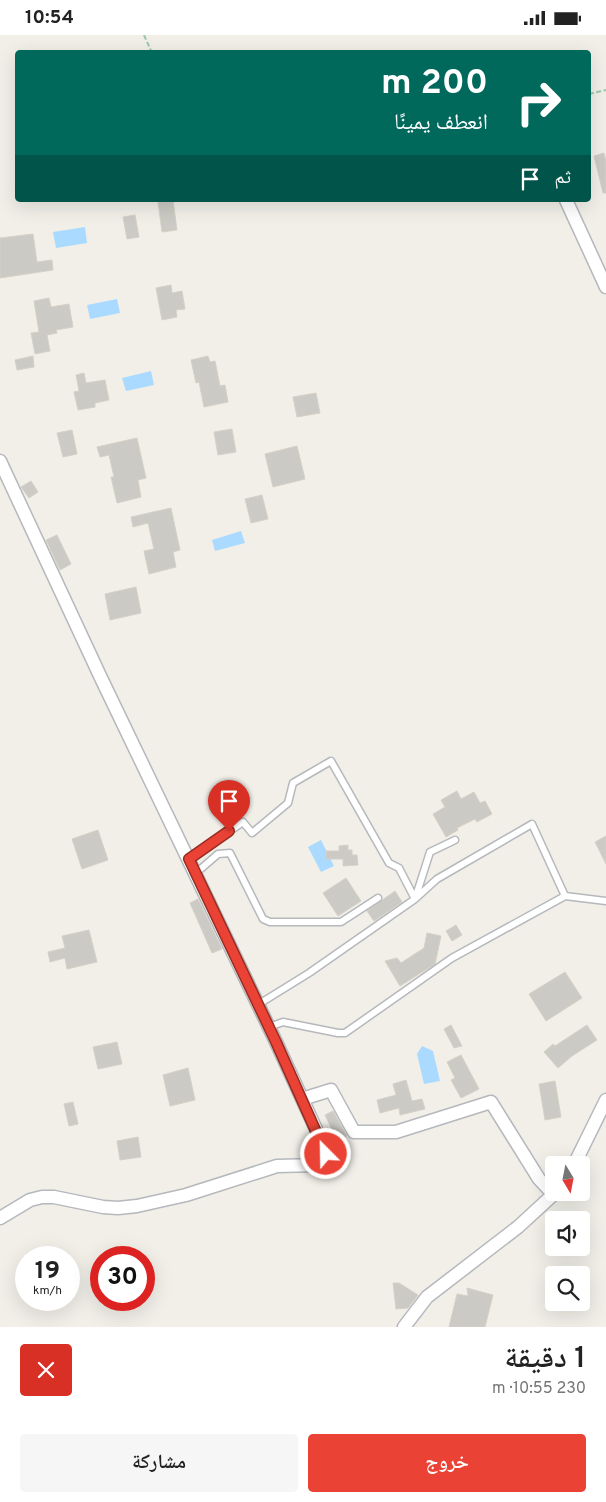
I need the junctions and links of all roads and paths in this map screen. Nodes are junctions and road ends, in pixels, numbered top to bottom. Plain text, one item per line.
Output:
1 (144, 35) edge
2 (151, 50) edge
3 (606, 90) edge
4 (591, 94) edge
5 (567, 202) edge
6 (606, 287) edge
7 (0, 461) edge
8 (455, 839) dead end
9 (189, 859) junction
10 (196, 873) junction
11 (566, 896) junction
12 (378, 898) dead end
13 (415, 899) junction
14 (606, 901) edge
15 (259, 1004) junction
16 (269, 1027) junction
17 (302, 1099) junction
18 (606, 1100) edge
19 (578, 1156) edge
20 (545, 1185) edge
21 (546, 1201) edge
22 (0, 1218) edge
23 (404, 1327) edge

1 - 2 path
3 - 4 path
5 - 6 street
7 - 9 street
8 - 13 lane
9 - 10 street
9 - 13 lane
10 - 12 lane
10 - 15 street
11 - 13 lane
11 - 14 lane
11 - 16 lane
13 - 15 lane
15 - 16 street
16 - 17 street
17 - 20 street
17 - 22 street
18 - 19 street
21 - 23 street

